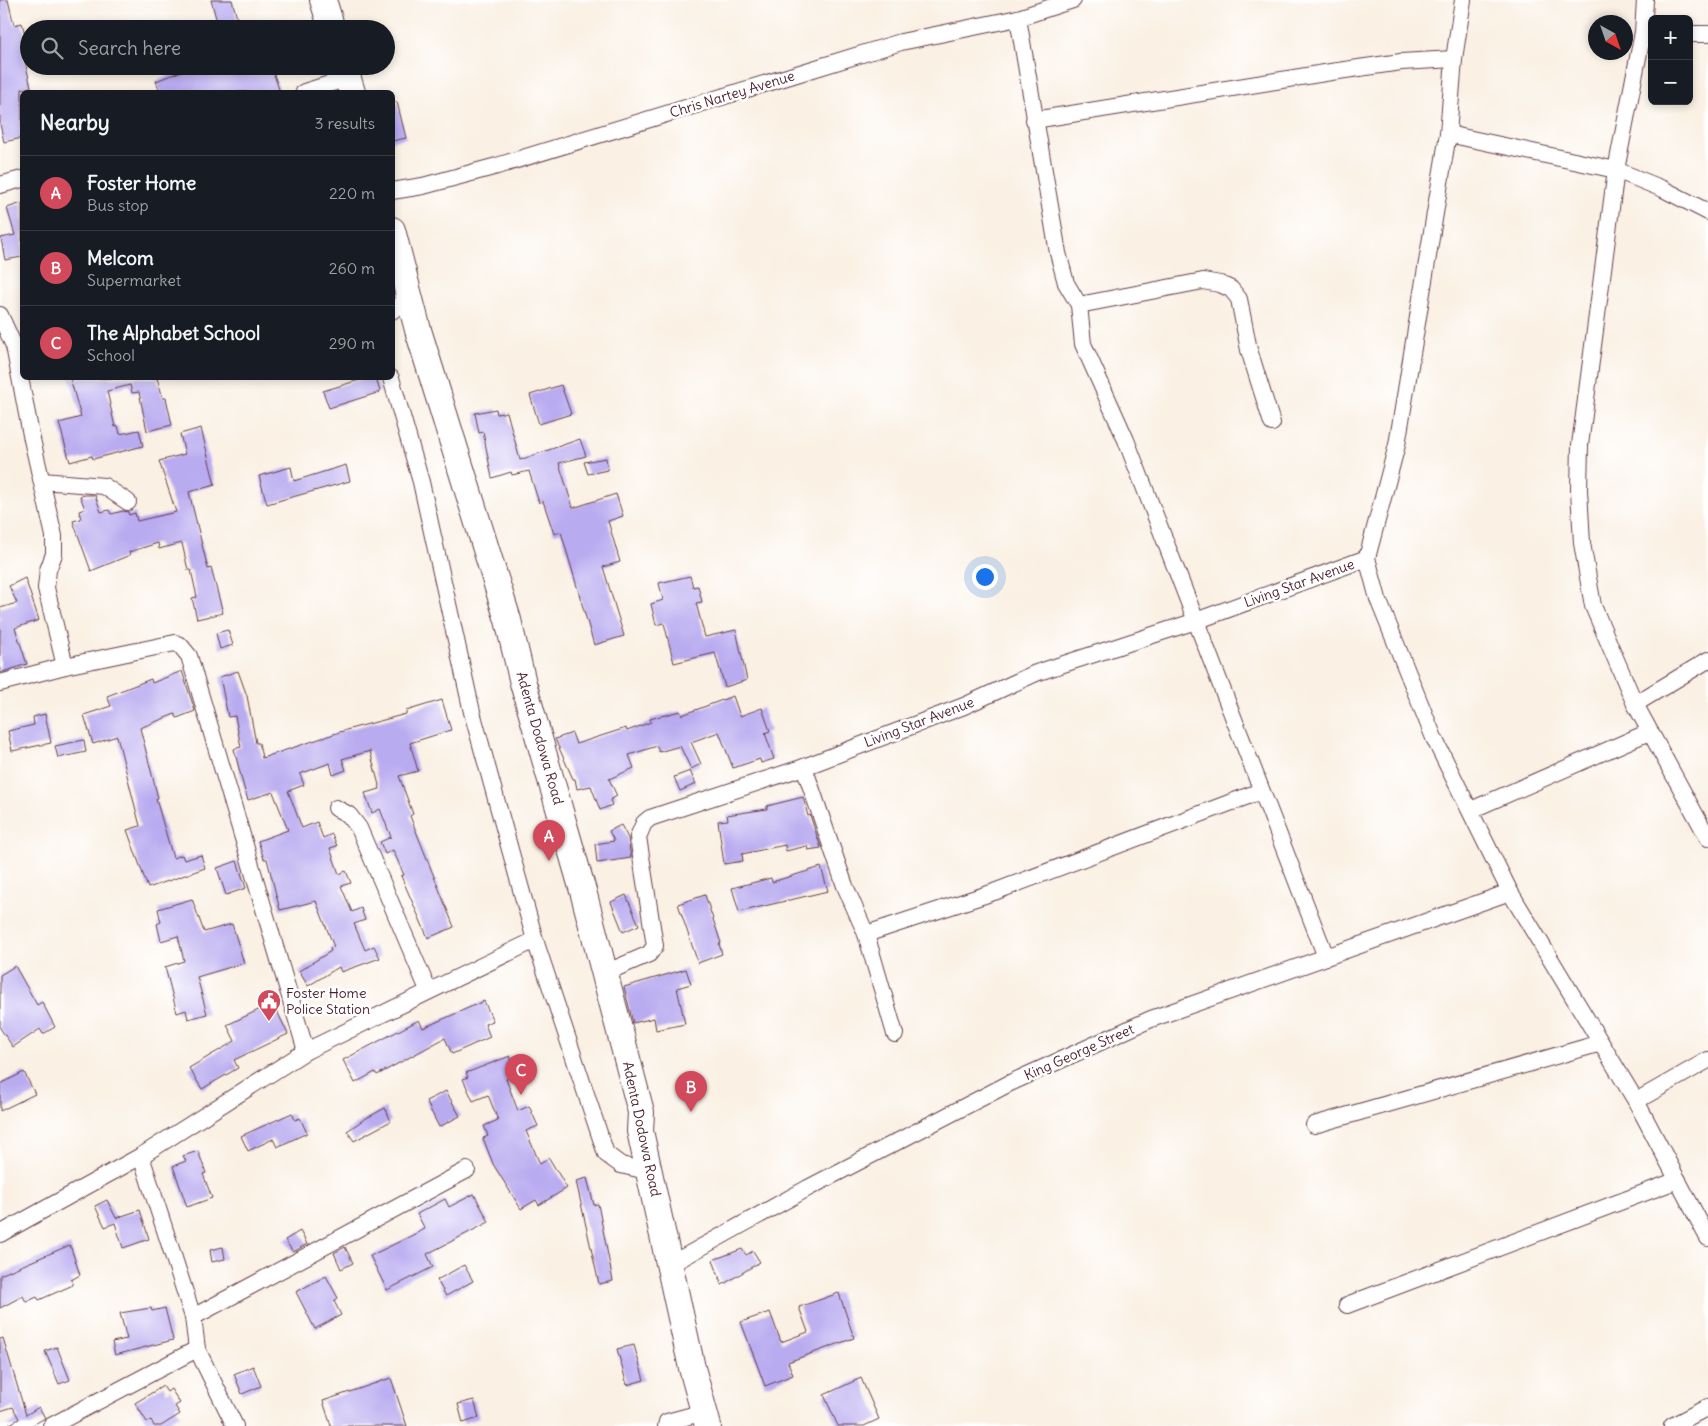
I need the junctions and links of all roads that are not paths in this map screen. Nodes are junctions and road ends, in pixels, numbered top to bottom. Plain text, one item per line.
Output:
1 (323, 0) edge
2 (1073, 0) edge
3 (1463, 0) edge
4 (1645, 0) edge
5 (1018, 18) junction
6 (329, 20) edge
7 (1647, 32) edge
8 (1693, 34) edge
9 (1708, 34) edge
10 (1454, 60) junction
11 (348, 79) edge
12 (311, 90) edge
13 (1034, 120) junction
14 (1448, 134) junction
15 (1616, 170) junction
16 (20, 180) edge
17 (0, 185) edge
18 (395, 190) edge
19 (1708, 212) edge
20 (395, 255) edge
21 (401, 304) edge
22 (1080, 305) junction
23 (0, 314) edge
24 (20, 375) edge
25 (21, 380) edge
26 (392, 380) edge
27 (1272, 423) dead end
28 (42, 481) junction
29 (128, 502) dead end
30 (1368, 558) junction
31 (1196, 621) junction
32 (1708, 660) edge
33 (65, 666) junction
34 (0, 683) edge
35 (1635, 704) junction
36 (1649, 732) junction
37 (804, 767) junction
38 (1261, 791) junction
39 (336, 808) dead end
40 (1471, 810) junction
41 (1708, 838) edge
42 (1510, 892) junction
43 (866, 934) junction
44 (535, 940) junction
45 (1326, 957) junction
46 (605, 972) junction
47 (428, 990) junction
48 (895, 1034) dead end
49 (1601, 1043) junction
50 (306, 1050) junction
51 (1708, 1060) edge
52 (1636, 1101) junction
53 (1314, 1125) dead end
54 (141, 1156) junction
55 (468, 1170) dead end
56 (651, 1172) junction
57 (1678, 1180) junction
58 (0, 1234) edge
59 (1708, 1238) edge
60 (671, 1264) junction
61 (1347, 1305) dead end
62 (193, 1317) junction
63 (197, 1349) junction
64 (1708, 1407) edge
65 (706, 1419) edge
66 (51, 1426) edge
67 (235, 1426) edge
68 (666, 1426) edge
69 (1672, 1426) edge

1 - 6 main road
2 - 5 street, Chris Nartey Avenue
3 - 10 street
4 - 7 street
5 - 13 street
5 - 18 street, Chris Nartey Avenue
7 - 15 street
8 - 9 street
10 - 13 street
10 - 14 street
11 - 12 street
13 - 22 street
14 - 15 street
14 - 30 street
15 - 19 street
15 - 35 street
16 - 17 street
20 - 21 main road, Adenta Dodowa Road
21 - 46 main road, Adenta Dodowa Road
22 - 27 street
22 - 31 street
23 - 24 street
25 - 28 street
26 - 44 street
28 - 29 street
28 - 33 street
30 - 31 street, Living Star Avenue
30 - 40 street
31 - 37 street, Living Star Avenue
31 - 38 street
32 - 35 street
33 - 34 street
33 - 50 street
35 - 36 street
36 - 40 street
36 - 41 street
37 - 43 street
37 - 46 street, Living Star Avenue
38 - 43 street
38 - 45 street
39 - 47 street
40 - 42 street
42 - 45 street, King George Street
42 - 49 street
43 - 48 street
44 - 47 street
44 - 56 street
45 - 60 street, King George Street
46 - 56 main road, Adenta Dodowa Road
47 - 50 street
49 - 52 street
49 - 53 street
50 - 54 street
51 - 52 street
52 - 57 street
54 - 58 street
54 - 62 street
55 - 62 street
56 - 60 main road, Adenta Dodowa Road
57 - 59 street
57 - 61 street
60 - 65 main road, Adenta Dodowa Road
62 - 63 street
63 - 66 street
63 - 67 street
64 - 69 street
65 - 68 street

